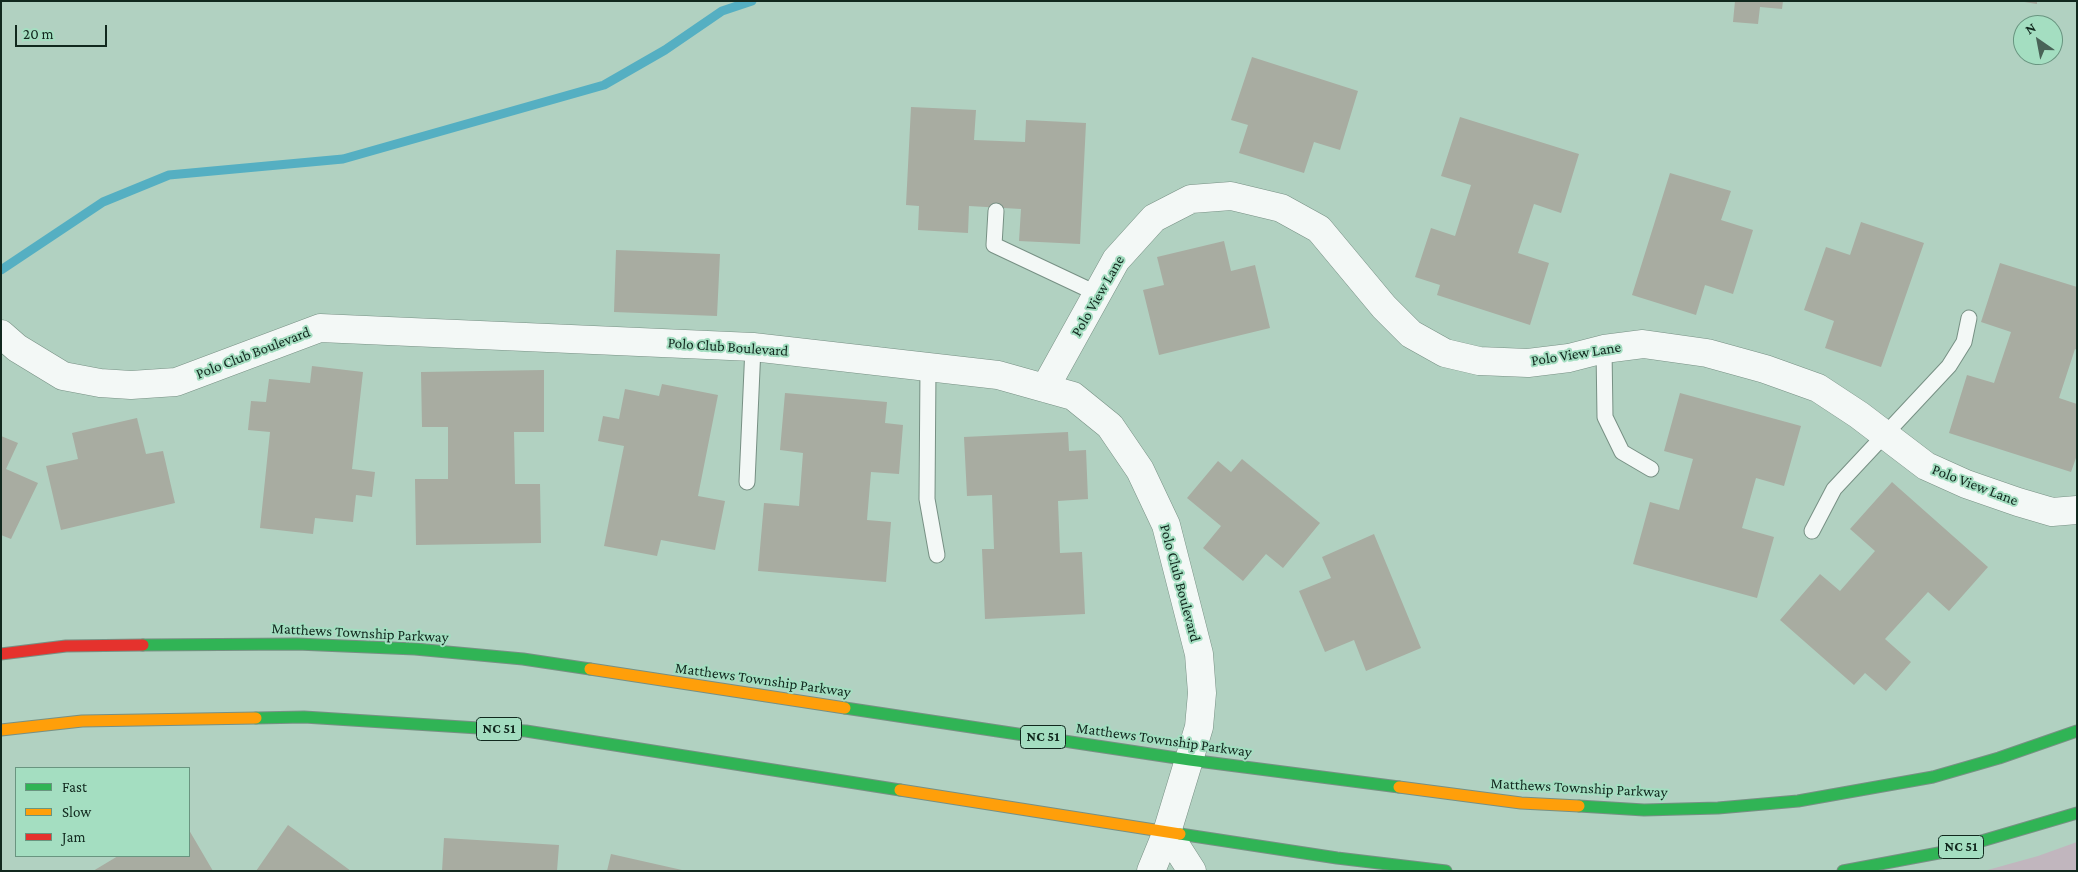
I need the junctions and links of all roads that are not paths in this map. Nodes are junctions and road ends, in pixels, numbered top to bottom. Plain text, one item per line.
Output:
1 (996, 211) dead end
2 (1098, 294) junction
3 (1969, 318) dead end
4 (1, 334) edge
5 (753, 347) junction
6 (1604, 349) junction
7 (928, 368) junction
8 (1046, 388) junction
9 (1885, 435) junction
10 (1650, 469) dead end
11 (748, 482) dead end
12 (2077, 510) edge
13 (1812, 531) dead end
14 (937, 555) dead end
15 (1, 654) edge
16 (1, 730) edge
17 (2077, 731) edge
18 (1190, 760) junction
19 (2077, 813) edge
20 (1167, 832) junction
21 (1151, 871) edge
22 (1192, 871) edge
23 (1446, 871) edge
24 (1843, 871) edge

1 - 2 lane
2 - 6 street, Polo View Lane
2 - 8 street, Polo View Lane
3 - 9 lane
4 - 5 street, Polo Club Boulevard
5 - 7 street, Polo Club Boulevard
5 - 11 lane
6 - 9 street, Polo View Lane
6 - 10 lane
7 - 8 street, Polo Club Boulevard
7 - 14 lane
8 - 18 street, Polo Club Boulevard
9 - 12 street, Polo View Lane
9 - 13 lane
15 - 18 main road, Matthews Township Parkway / NC 51
16 - 20 main road, NC 51
17 - 18 main road, Matthews Township Parkway / NC 51
18 - 20 street, Polo Club Boulevard
19 - 24 main road, NC 51
20 - 21 street, Polo Club Boulevard
20 - 22 street
20 - 23 main road, NC 51

